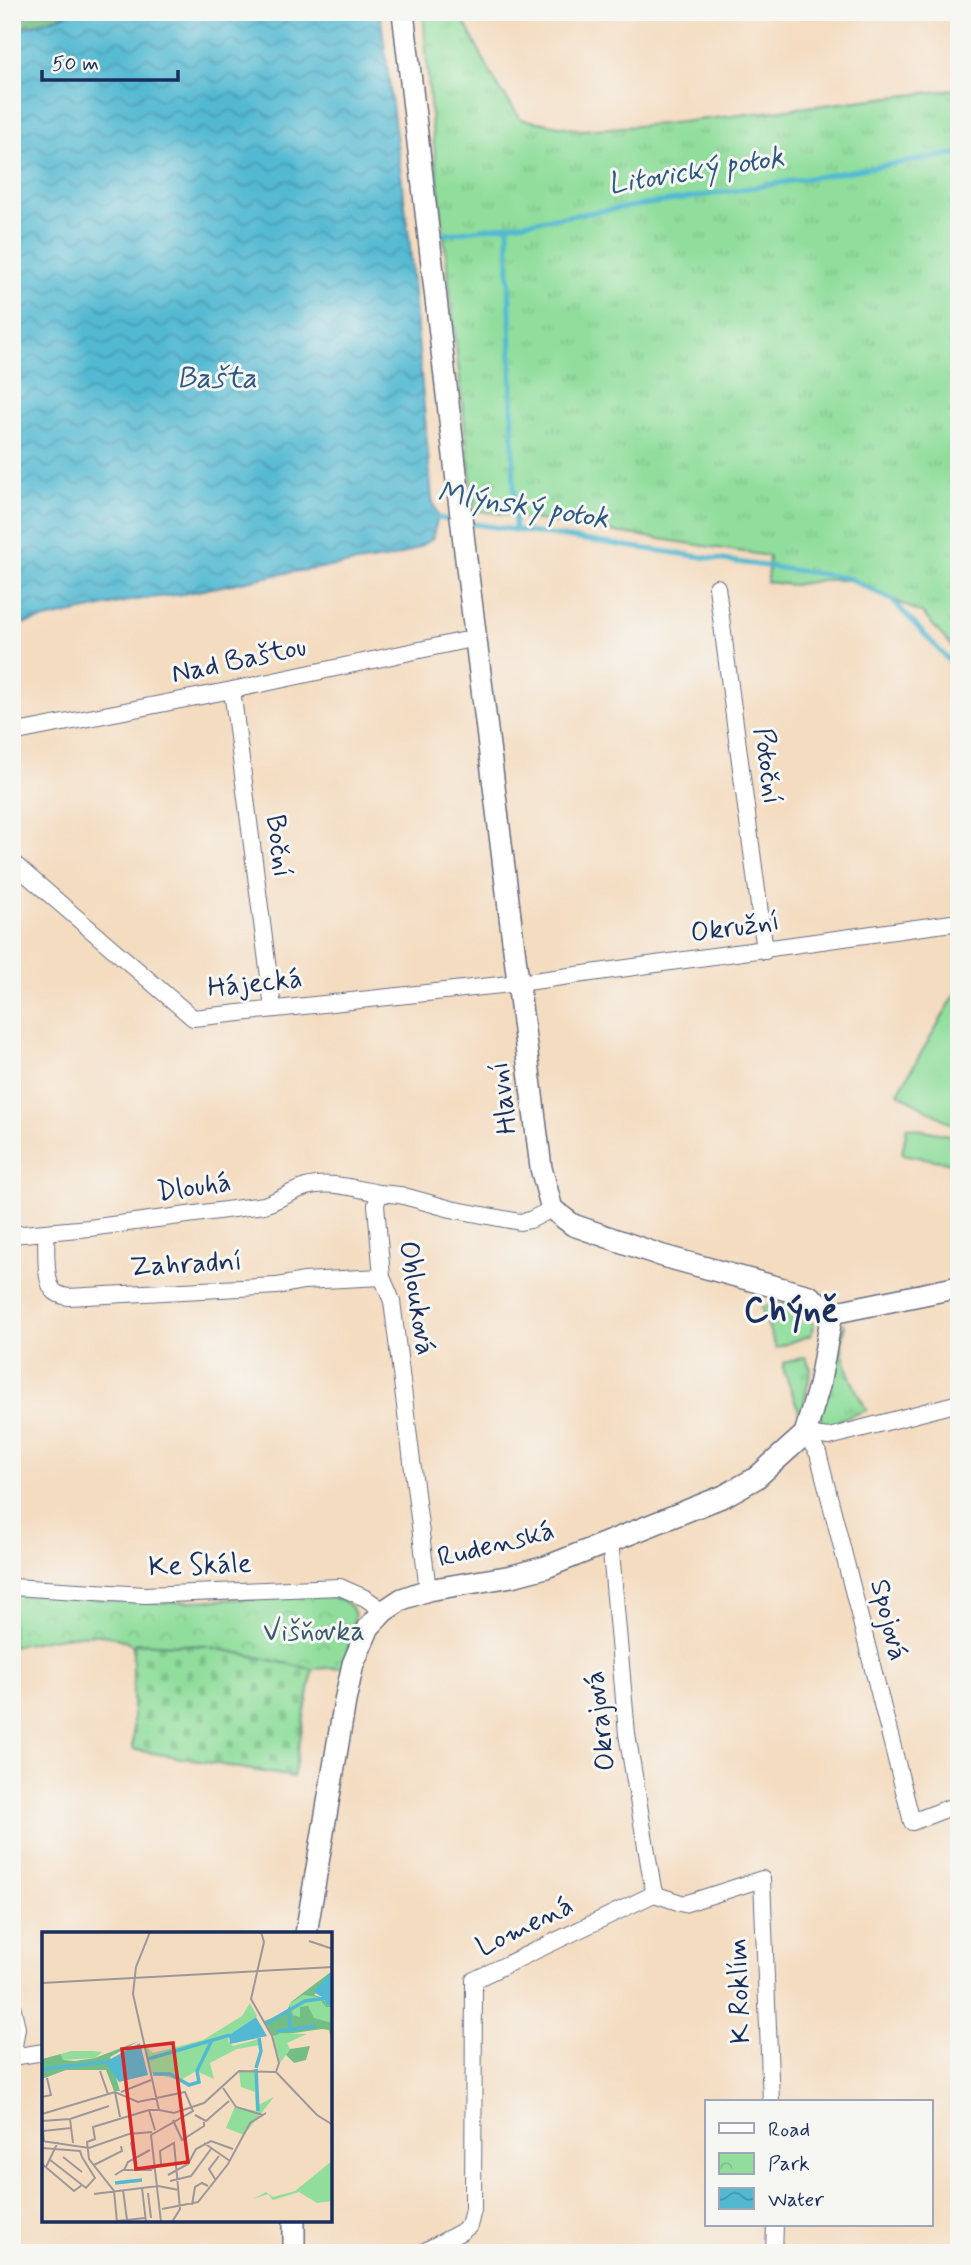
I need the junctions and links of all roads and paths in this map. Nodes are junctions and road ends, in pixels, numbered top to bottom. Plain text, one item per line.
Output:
1 (403, 12) edge
2 (717, 587) dead end
3 (476, 638) junction
4 (232, 690) junction
5 (12, 733) edge
6 (12, 862) edge
7 (959, 922) edge
8 (765, 951) junction
9 (519, 983) junction
10 (273, 1008) junction
11 (379, 1193) junction
12 (552, 1209) junction
13 (46, 1233) junction
14 (12, 1235) edge
15 (382, 1277) junction
16 (959, 1286) edge
17 (832, 1313) junction
18 (959, 1404) edge
19 (805, 1434) junction
20 (610, 1540) junction
21 (12, 1587) edge
22 (428, 1590) junction
23 (384, 1611) junction
24 (959, 1804) edge
25 (654, 1894) junction
26 (306, 1932) edge
27 (12, 2005) edge
28 (42, 2052) edge
29 (12, 2057) edge
30 (771, 2100) edge
31 (294, 2223) edge
32 (775, 2229) edge
33 (294, 2253) edge
34 (421, 2253) edge
35 (774, 2253) edge

1 - 3 street, Hlavní
2 - 8 street, Potoční
3 - 4 street, Nad Baštou
3 - 9 street, Hlavní
4 - 5 street, Nad Baštou
4 - 10 street, Boční
6 - 10 street, Hájecká
7 - 8 street, Okružní
8 - 9 street, Okružní
9 - 10 street, Hájecká
9 - 12 street, Hlavní
11 - 12 street, Oblouková
11 - 13 street, Dlouhá
11 - 15 street, Oblouková
12 - 17 street
13 - 14 street, Dlouhá
13 - 15 street, Zahradní
15 - 22 street, Oblouková
16 - 17 street
17 - 19 street
18 - 19 street
19 - 20 street, Rudenská
19 - 24 street, Spojová
20 - 22 street, Rudenská
20 - 25 street, Okrajová
21 - 23 street, Ke Skále
22 - 23 street, Rudenská
23 - 26 street, Rudenská
25 - 30 street, K Roklím
25 - 34 street, Lomená
27 - 29 street
28 - 29 street
31 - 33 street
32 - 35 street

